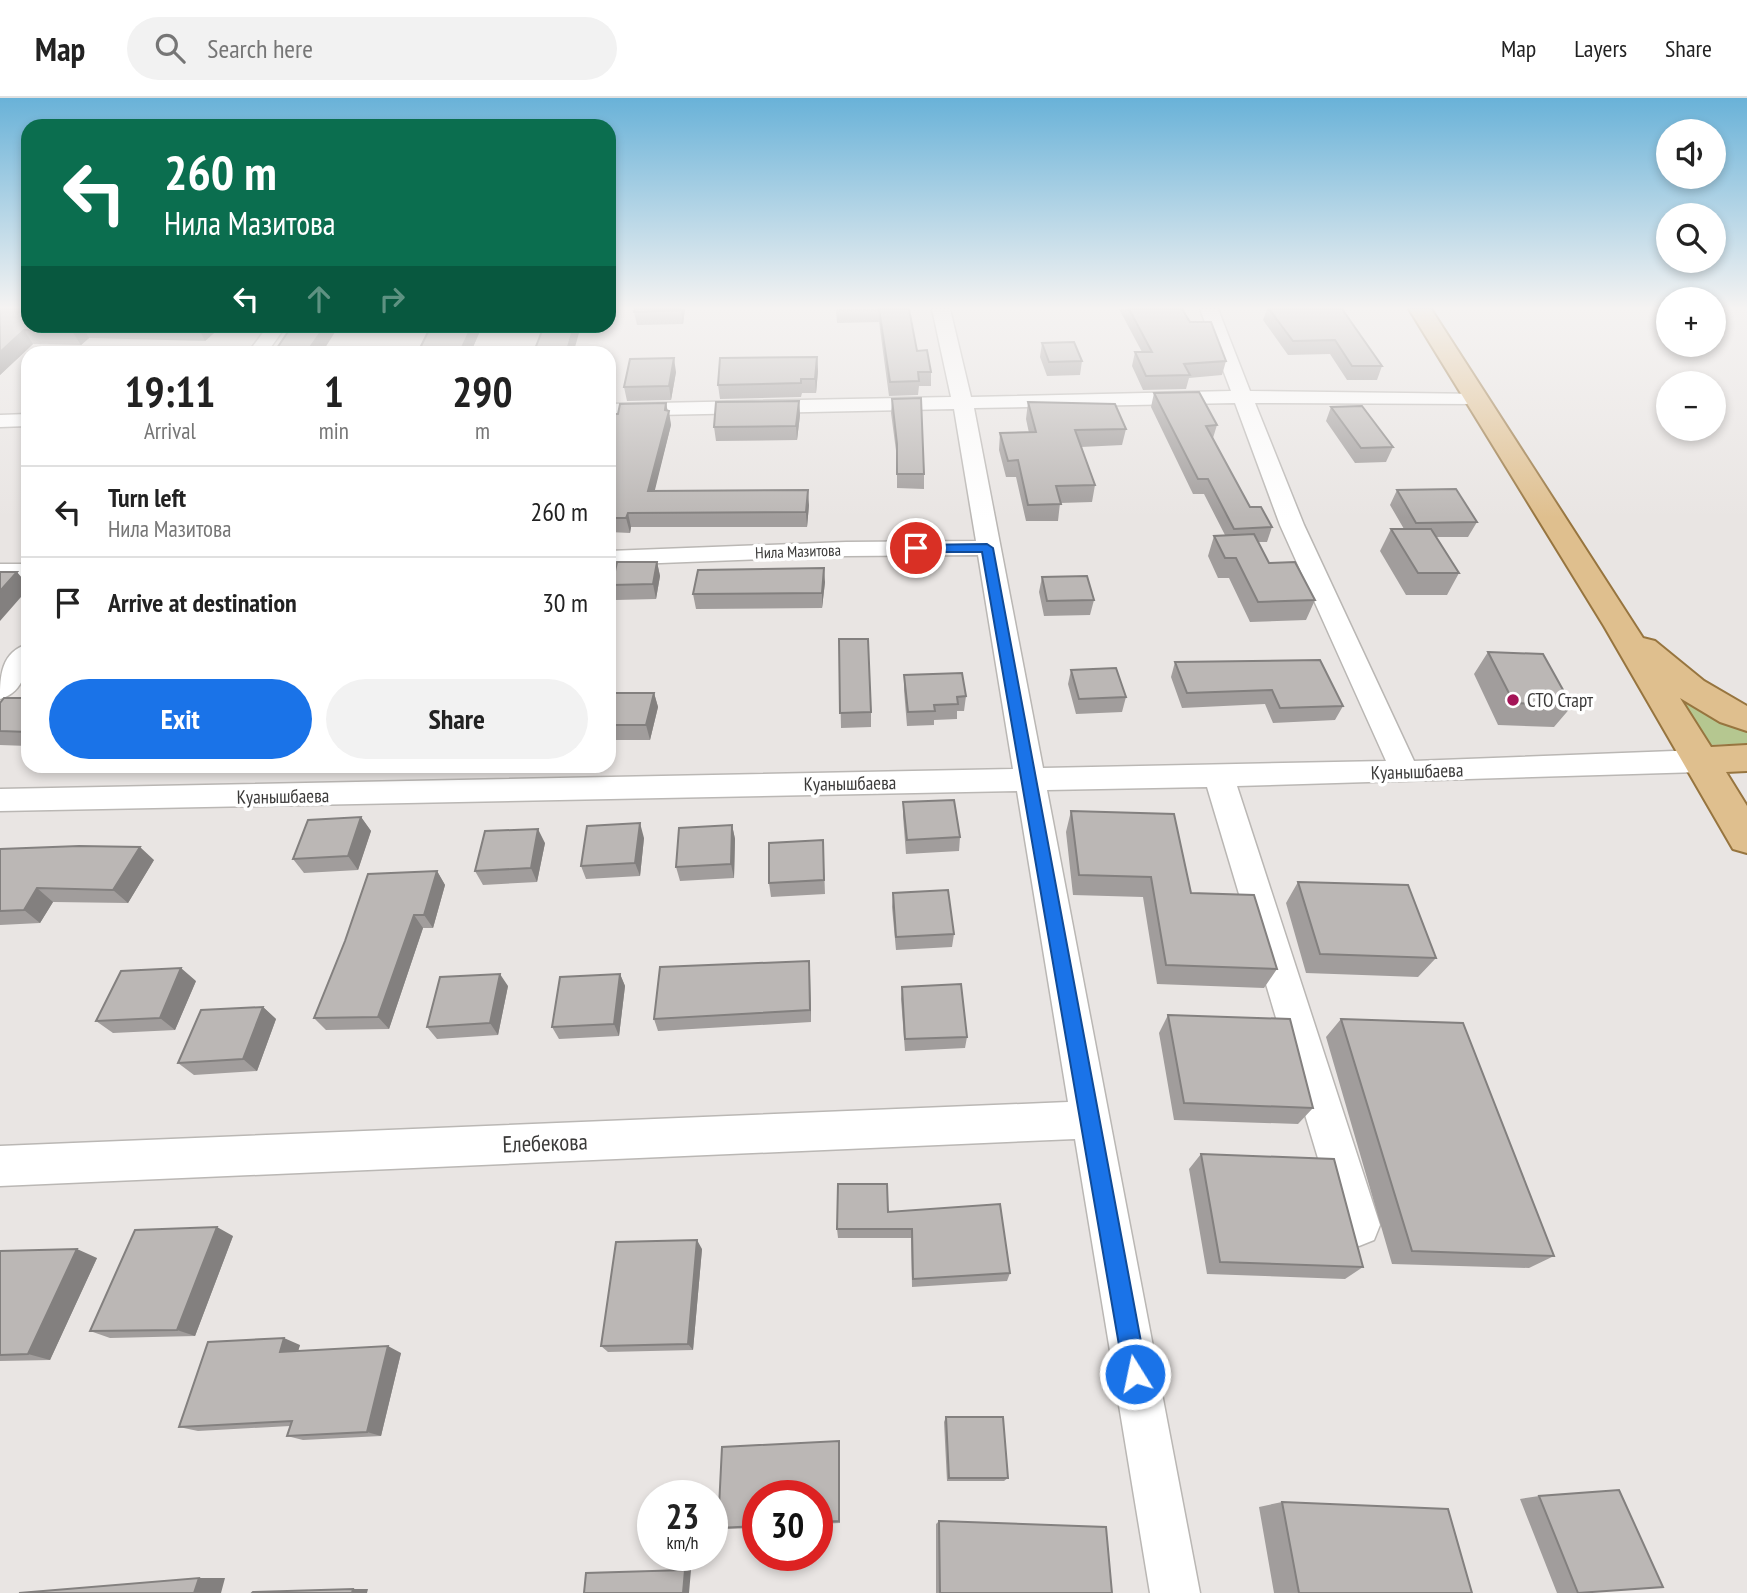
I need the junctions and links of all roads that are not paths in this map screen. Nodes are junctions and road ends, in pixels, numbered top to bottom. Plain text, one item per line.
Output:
1 (956, 379) edge
2 (1235, 379) edge
3 (1464, 379) edge
4 (1242, 397) junction
5 (1476, 398) junction
6 (963, 404) junction
7 (616, 410) edge
8 (21, 420) edge
9 (0, 421) edge
10 (987, 548) junction
11 (616, 558) edge
12 (0, 571) edge
13 (21, 571) edge
14 (1620, 626) junction
15 (21, 662) edge
16 (0, 690) edge
17 (1747, 719) edge
18 (1747, 758) edge
19 (1700, 761) junction
20 (1405, 772) junction
21 (1219, 776) junction
22 (1030, 778) junction
23 (0, 800) edge
24 (1747, 838) edge
25 (1090, 1120) junction
26 (0, 1166) edge
27 (1359, 1225) dead end
28 (1175, 1593) edge

1 - 6 street
2 - 4 street
3 - 5 main road
4 - 5 street
4 - 6 street
4 - 20 street
5 - 14 main road
6 - 7 street
6 - 10 street
8 - 9 street
10 - 11 street, Нила Мазитова
10 - 22 street
12 - 13 street
14 - 17 main road
14 - 19 main road
15 - 16 street
18 - 19 main road
19 - 20 street, Куанышбаева
19 - 24 main road
20 - 21 street, Куанышбаева
21 - 22 street, Куанышбаева
21 - 27 street
22 - 23 street, Куанышбаева
22 - 25 street
25 - 26 street, Елебекова
25 - 28 street

